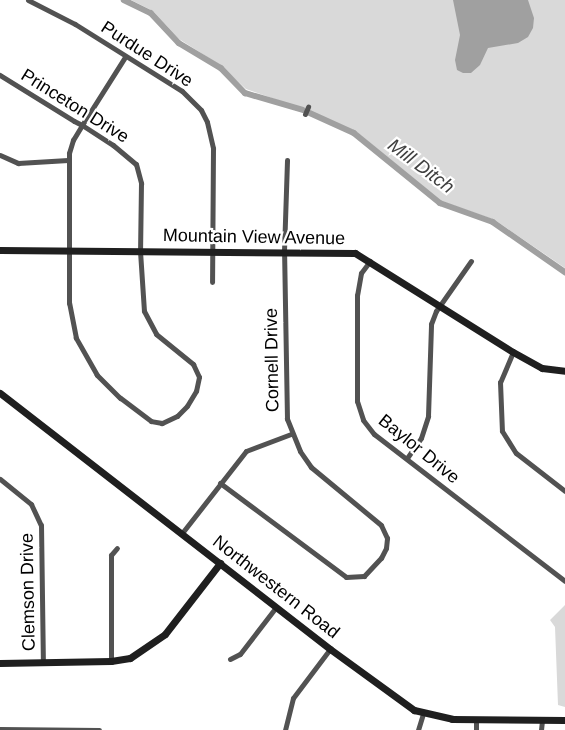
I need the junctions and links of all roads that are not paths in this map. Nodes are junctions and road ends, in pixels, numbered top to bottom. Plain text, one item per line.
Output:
1 (28, 0) edge
2 (125, 56) junction
3 (0, 75) edge
4 (308, 108) dead end
5 (305, 114) dead end
6 (82, 125) junction
7 (0, 155) edge
8 (68, 160) junction
9 (287, 160) dead end
10 (0, 250) edge
11 (69, 250) junction
12 (140, 251) junction
13 (212, 251) junction
14 (284, 251) junction
15 (471, 260) dead end
16 (371, 261) junction
17 (212, 282) dead end
18 (440, 305) junction
19 (513, 352) junction
20 (565, 371) edge
21 (0, 393) edge
22 (291, 434) junction
23 (407, 458) junction
24 (0, 478) edge
25 (220, 483) junction
26 (565, 491) edge
27 (182, 533) junction
28 (116, 548) dead end
29 (220, 563) junction
30 (565, 581) edge
31 (276, 607) junction
32 (330, 649) junction
33 (230, 659) dead end
34 (111, 661) junction
35 (43, 662) junction
36 (0, 663) edge
37 (423, 714) junction
38 (476, 720) junction
39 (542, 720) junction
40 (565, 720) edge
41 (0, 729) edge
42 (99, 730) edge
43 (284, 730) edge
44 (418, 730) edge
45 (476, 730) edge
46 (541, 730) edge

1 - 2 street, Purdue Drive
2 - 6 street, Princeton Drive
2 - 13 street, Purdue Drive
3 - 6 street, Princeton Drive
4 - 5 street
6 - 8 street, Princeton Drive
6 - 12 street, Princeton Drive
7 - 8 street
8 - 11 street, Princeton Drive
9 - 14 street, Cornell Drive
10 - 11 street, Mountain View Avenue
11 - 12 street, Mountain View Avenue
11 - 12 street, Princeton Drive
12 - 13 street, Mountain View Avenue
13 - 14 street, Mountain View Avenue
13 - 17 street, Purdue Drive
14 - 16 street, Mountain View Avenue
14 - 22 street, Cornell Drive
15 - 18 street
16 - 18 street, Mountain View Avenue
16 - 23 street, Baylor Drive
18 - 19 street, Mountain View Avenue
18 - 23 street
19 - 20 street, Mountain View Avenue
19 - 26 street
21 - 27 street, Northwestern Road
22 - 25 street
22 - 25 street, Cornell Drive
23 - 30 street, Baylor Drive
24 - 35 street, Clemson Drive
25 - 27 street
27 - 29 street, Northwestern Road
28 - 34 street
29 - 31 street, Northwestern Road
29 - 34 street
31 - 32 street, Northwestern Road
31 - 33 street
32 - 37 street, Northwestern Road
32 - 43 street
34 - 35 street
35 - 36 street
37 - 38 street, Northwestern Road
37 - 44 street
38 - 39 street, Northwestern Road
38 - 45 street
39 - 40 street, Northwestern Road
39 - 46 street
41 - 42 street

